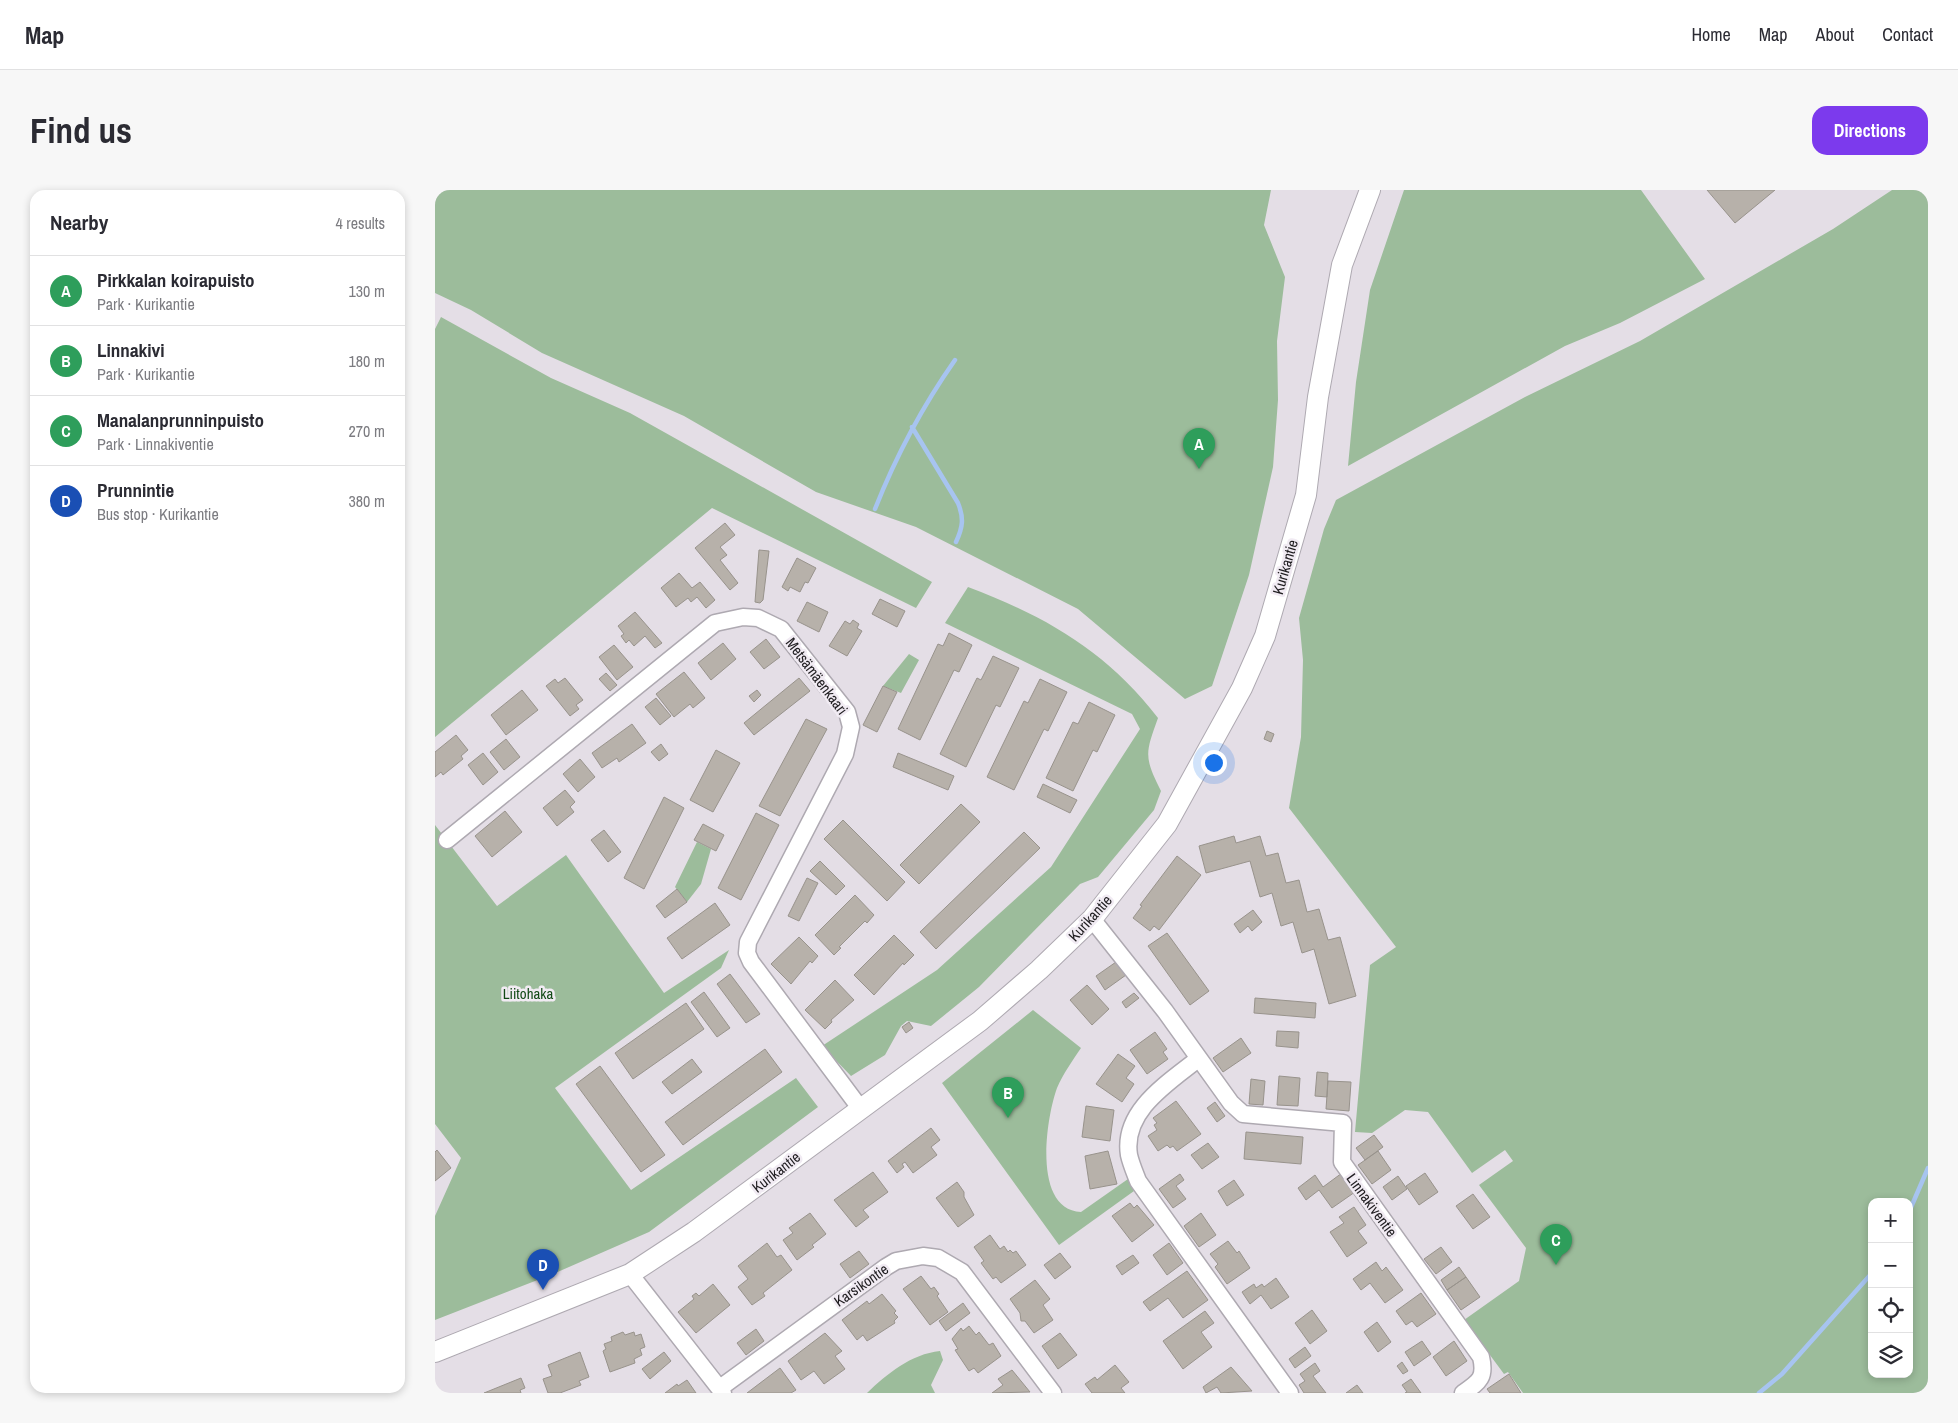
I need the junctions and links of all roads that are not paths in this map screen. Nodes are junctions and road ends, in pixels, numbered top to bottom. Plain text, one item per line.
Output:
1 (1370, 190) edge
2 (447, 840) dead end
3 (1092, 919) junction
4 (1198, 1059) junction
5 (860, 1108) junction
6 (629, 1274) junction
7 (435, 1352) edge
8 (722, 1391) edge
9 (1053, 1393) edge
10 (1290, 1393) edge
11 (1463, 1393) edge

1 - 3 main road, Kurikantie
2 - 5 street, Metsämäenkaari
3 - 4 street, Linnakiventie
3 - 5 main road, Kurikantie
4 - 10 street
4 - 11 street, Linnakiventie
5 - 6 main road, Kurikantie
6 - 7 main road, Kurikantie
6 - 8 street
8 - 9 street, Karsikontie

